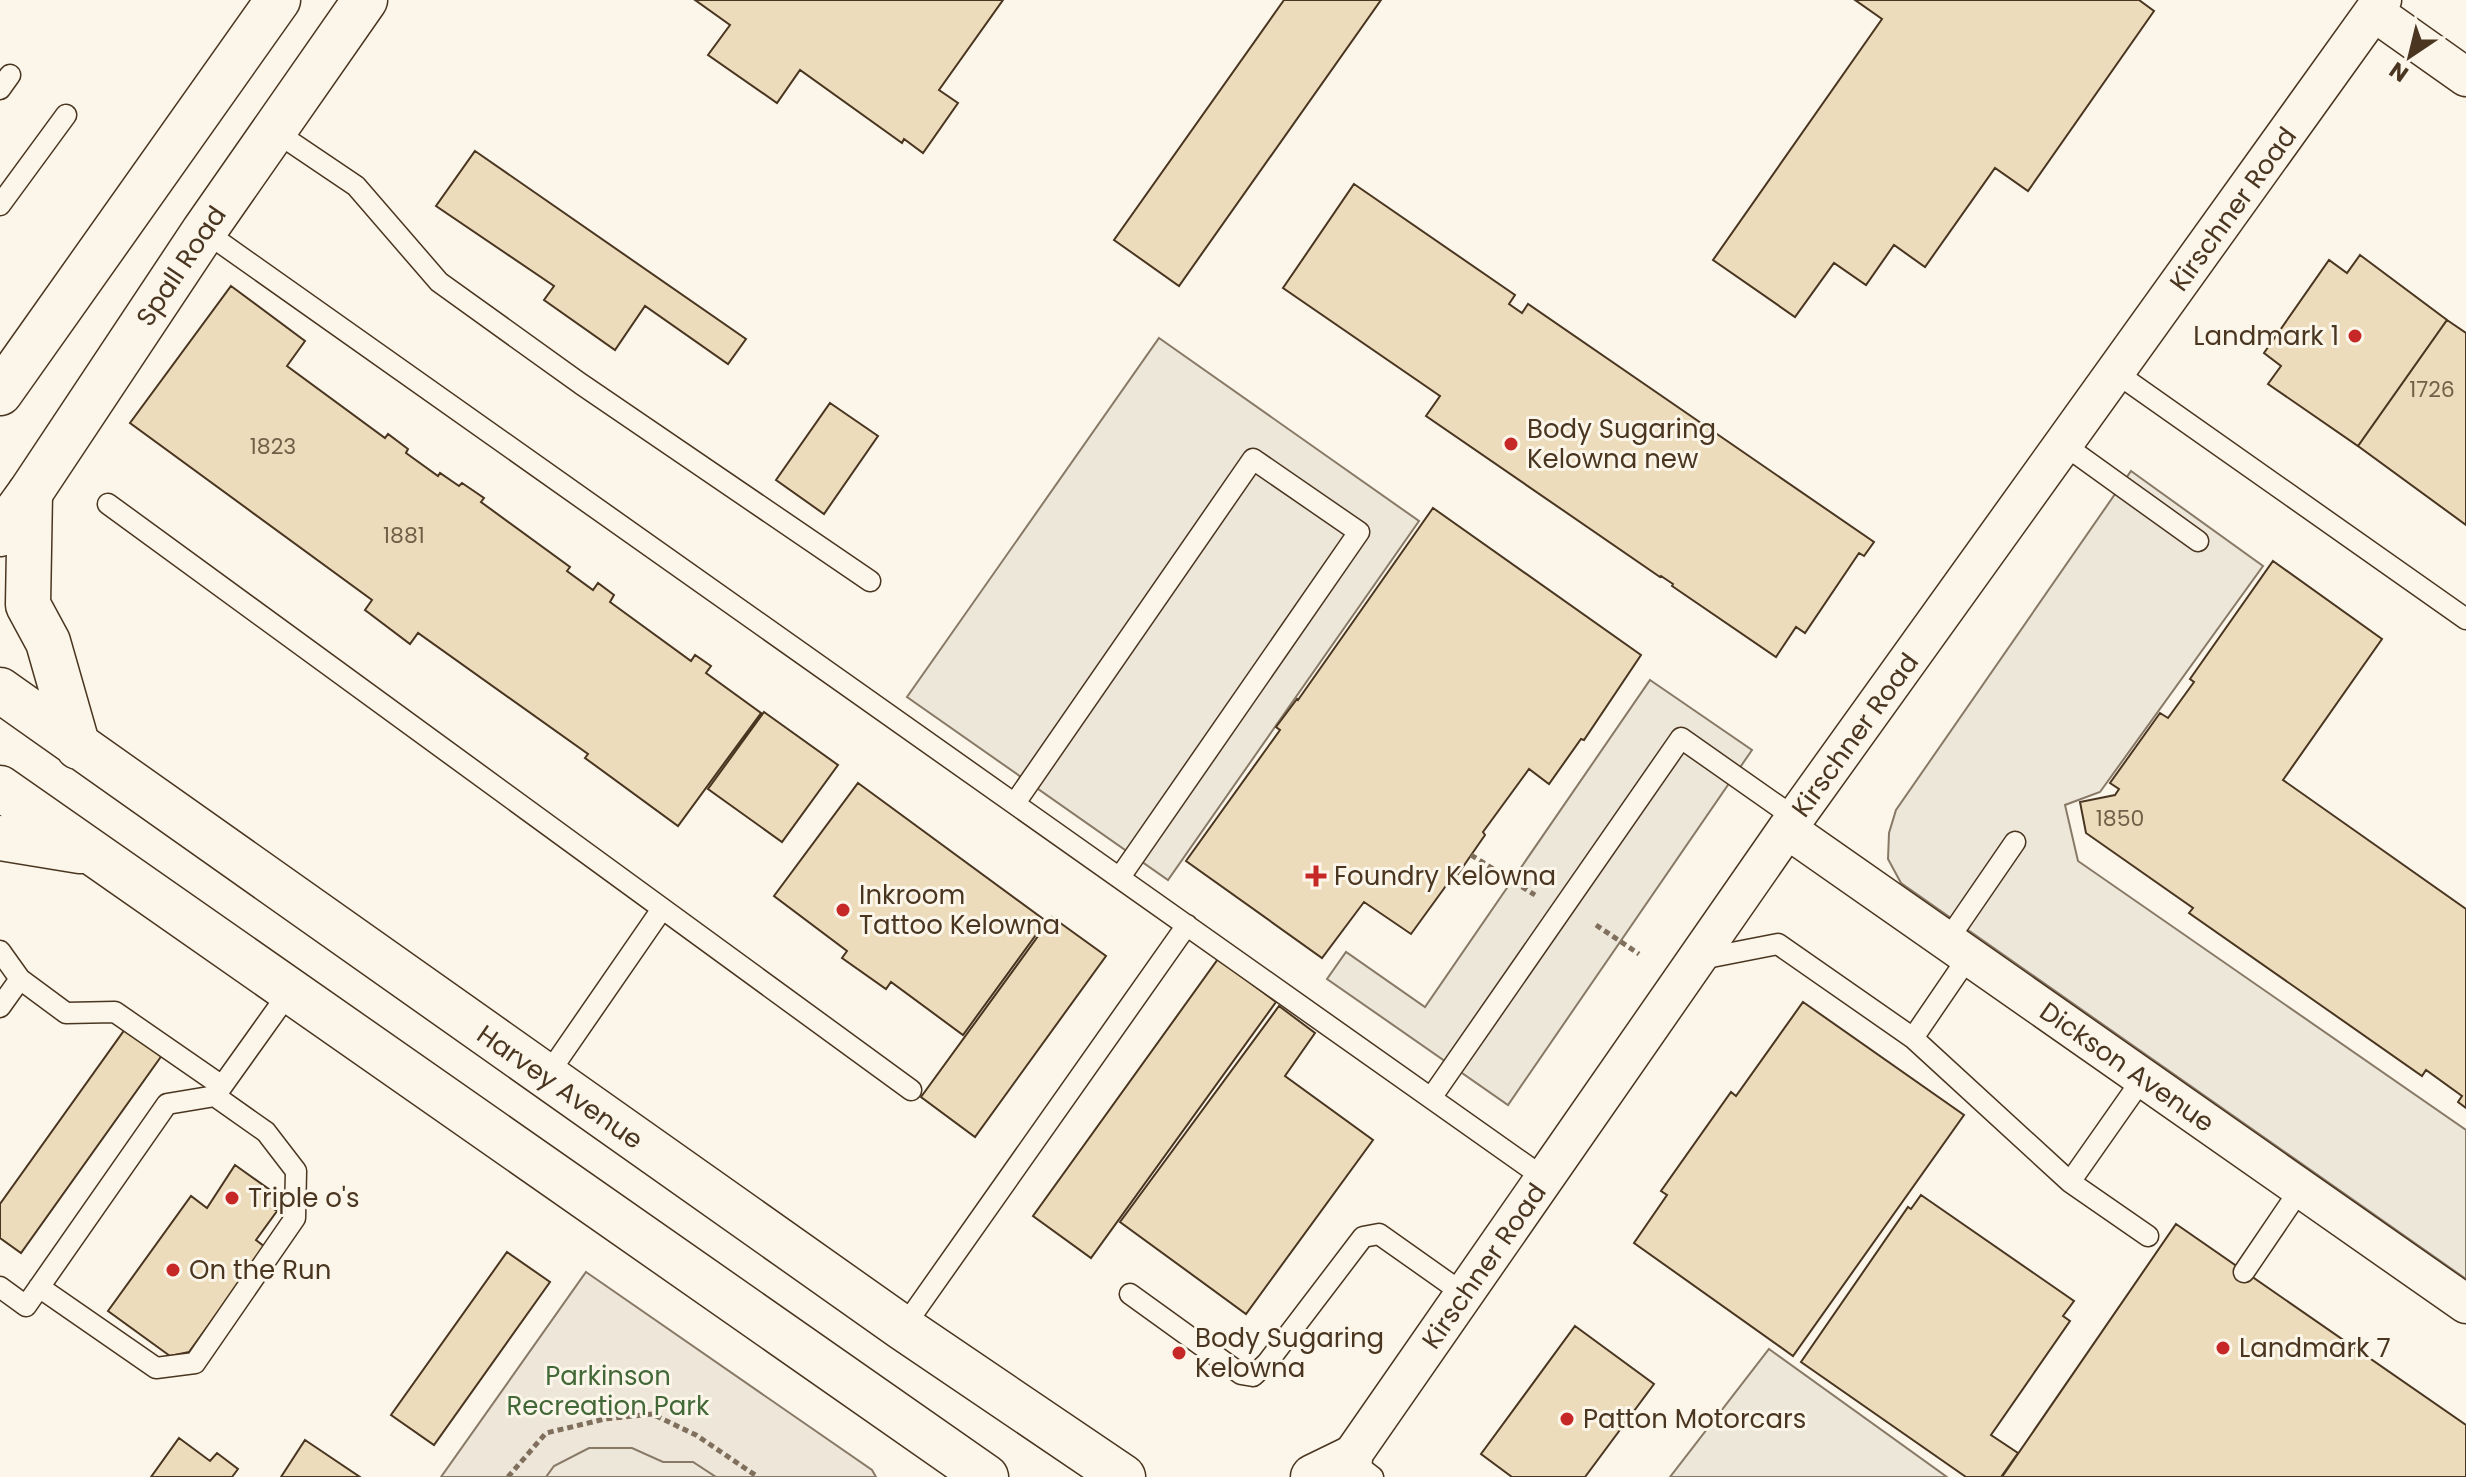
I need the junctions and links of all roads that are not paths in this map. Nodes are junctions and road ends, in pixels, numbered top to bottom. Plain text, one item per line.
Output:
1 (278, 0) edge
2 (365, 0) edge
3 (2378, 6) edge
4 (2466, 77) edge
5 (66, 115) dead end
6 (273, 130) junction
7 (0, 205) edge
8 (204, 231) junction
9 (2115, 372) junction
10 (0, 393) edge
11 (2063, 444) junction
12 (30, 493) junction
13 (108, 504) dead end
14 (0, 534) edge
15 (2198, 541) dead end
16 (870, 581) dead end
17 (2466, 619) edge
18 (0, 690) edge
19 (78, 747) junction
20 (0, 788) edge
21 (1015, 803) junction
22 (1791, 823) junction
23 (0, 838) edge
24 (2015, 842) dead end
25 (93, 853) junction
26 (1120, 877) junction
27 (662, 909) junction
28 (1187, 925) junction
29 (1958, 948) junction
30 (0, 951) edge
31 (1696, 960) junction
32 (20, 979) junction
33 (290, 991) junction
34 (0, 1007) edge
35 (1913, 1038) junction
36 (546, 1077) junction
37 (2143, 1078) junction
38 (911, 1090) dead end
39 (219, 1091) junction
40 (1431, 1098) junction
41 (1544, 1178) junction
42 (2070, 1182) junction
43 (2301, 1188) junction
44 (2148, 1236) dead end
45 (2244, 1272) dead end
46 (0, 1287) edge
47 (39, 1287) junction
48 (1130, 1294) dead end
49 (1464, 1294) junction
50 (2466, 1304) edge
51 (903, 1328) junction
52 (1343, 1472) edge
53 (986, 1477) edge
54 (1123, 1477) edge

1 - 10 main road
2 - 6 main road, Spall Road
3 - 4 street
3 - 9 street, Kirschner Road
5 - 7 lane
6 - 8 main road, Spall Road
6 - 16 lane
8 - 12 main road, Spall Road
8 - 21 lane
9 - 11 street, Kirschner Road
9 - 17 lane
11 - 15 lane
11 - 22 street, Kirschner Road
12 - 14 main road, Spall Road
12 - 19 main road
13 - 27 lane
18 - 19 main road, Harvey Avenue
19 - 36 main road, Harvey Avenue
20 - 25 main road
21 - 26 lane
21 - 26 lane
22 - 29 street, Dickson Avenue
22 - 31 street, Kirschner Road
22 - 40 lane
23 - 25 main road
24 - 29 lane
25 - 33 main road
26 - 28 lane
27 - 36 lane
27 - 38 lane
28 - 40 lane
28 - 51 lane
29 - 35 lane
29 - 37 street, Dickson Avenue
30 - 32 lane
31 - 35 lane
31 - 41 street, Kirschner Road
32 - 34 lane
32 - 39 lane
33 - 39 lane
33 - 53 main road
35 - 42 lane
36 - 51 main road, Harvey Avenue
37 - 42 lane
37 - 43 street, Dickson Avenue
39 - 47 lane
39 - 47 lane
40 - 41 lane
41 - 49 street, Kirschner Road
42 - 44 lane
43 - 45 lane
43 - 50 street, Dickson Avenue
46 - 47 lane
48 - 49 lane
49 - 52 street, Kirschner Road
51 - 54 main road, Harvey Avenue

